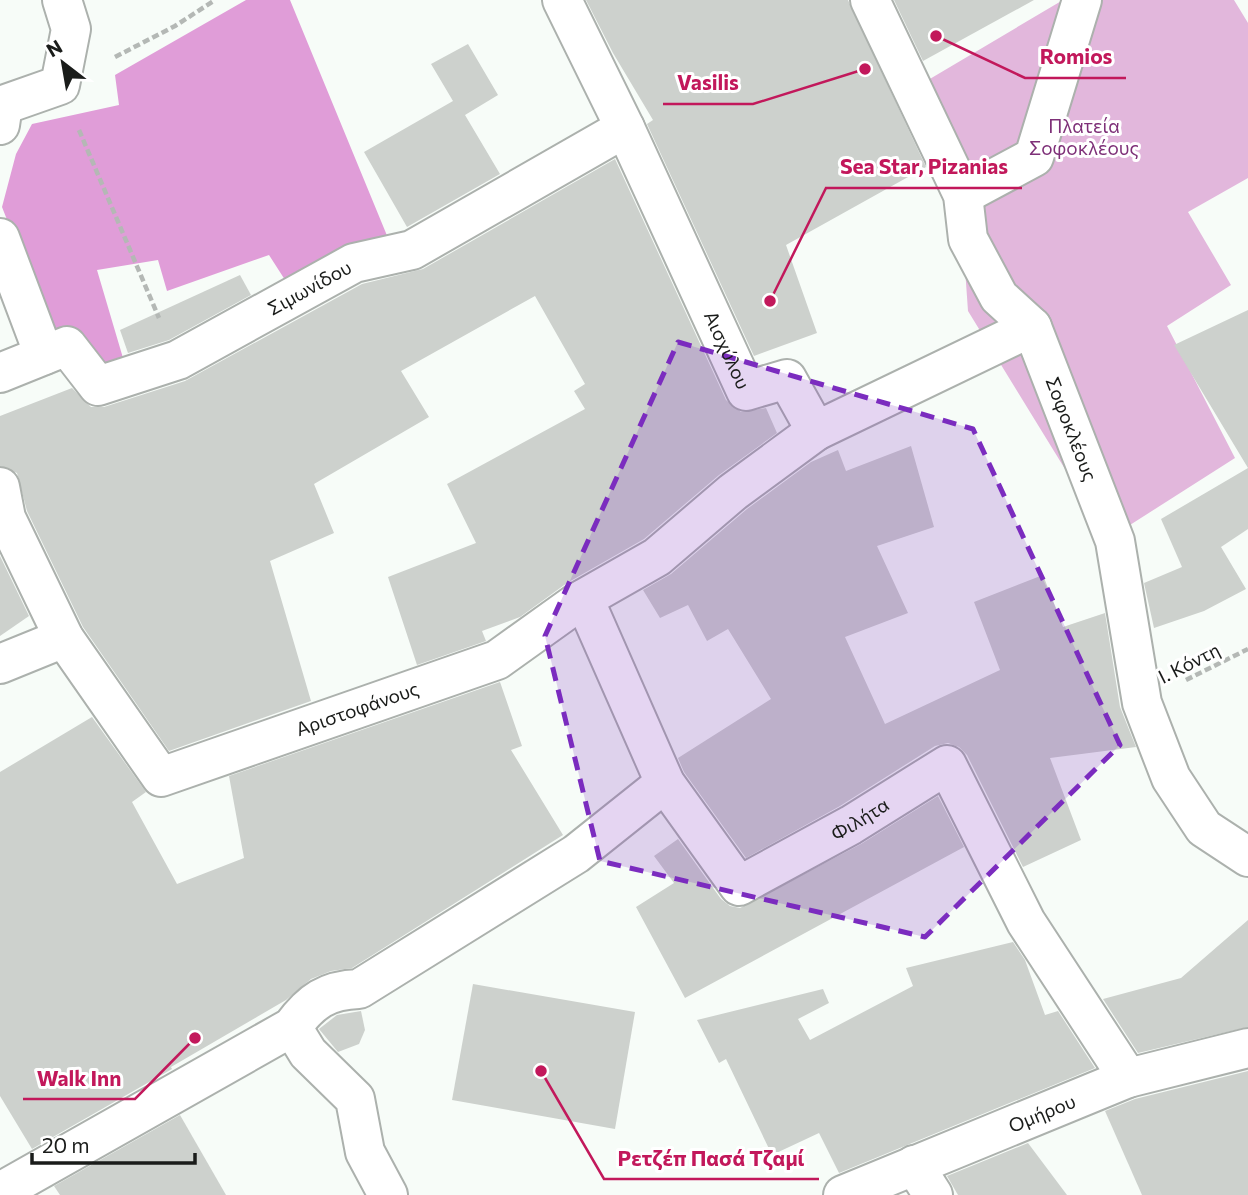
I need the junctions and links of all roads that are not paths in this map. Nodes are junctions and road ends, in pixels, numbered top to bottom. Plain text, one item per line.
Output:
1 (62, 0) edge
2 (562, 0) edge
3 (870, 0) edge
4 (1082, 0) edge
5 (0, 125) edge
6 (625, 128) junction
7 (963, 195) junction
8 (0, 238) edge
9 (1032, 327) junction
10 (44, 355) junction
11 (0, 373) edge
12 (816, 431) junction
13 (0, 487) edge
14 (584, 599) junction
15 (64, 638) junction
16 (0, 664) edge
17 (665, 783) junction
18 (1248, 857) edge
19 (292, 1027) junction
20 (1248, 1048) edge
21 (1128, 1078) junction
22 (924, 1180) edge
23 (0, 1192) edge
24 (388, 1195) edge
25 (843, 1195) edge

1 - 5 street
2 - 6 street, Αισχύλου
3 - 7 street, Σοφοκλέους
4 - 7 street
6 - 10 street, Σιμωνίδου
6 - 12 street, Αισχύλου
7 - 9 street, Σοφοκλέους
8 - 10 street
9 - 12 street
9 - 18 street, Σοφοκλέους
10 - 11 street, Σιμωνίδου
12 - 14 street, Αριστοφάνους
13 - 15 street, Αριστοφάνους
14 - 15 street, Αριστοφάνους
14 - 17 street, Φιλήτα
15 - 16 street
17 - 19 street
17 - 21 street, Φιλήτα
19 - 23 street
19 - 24 street
20 - 21 street, Ομήρου
21 - 22 street, Ομήρου
22 - 25 street, Ομήρου

